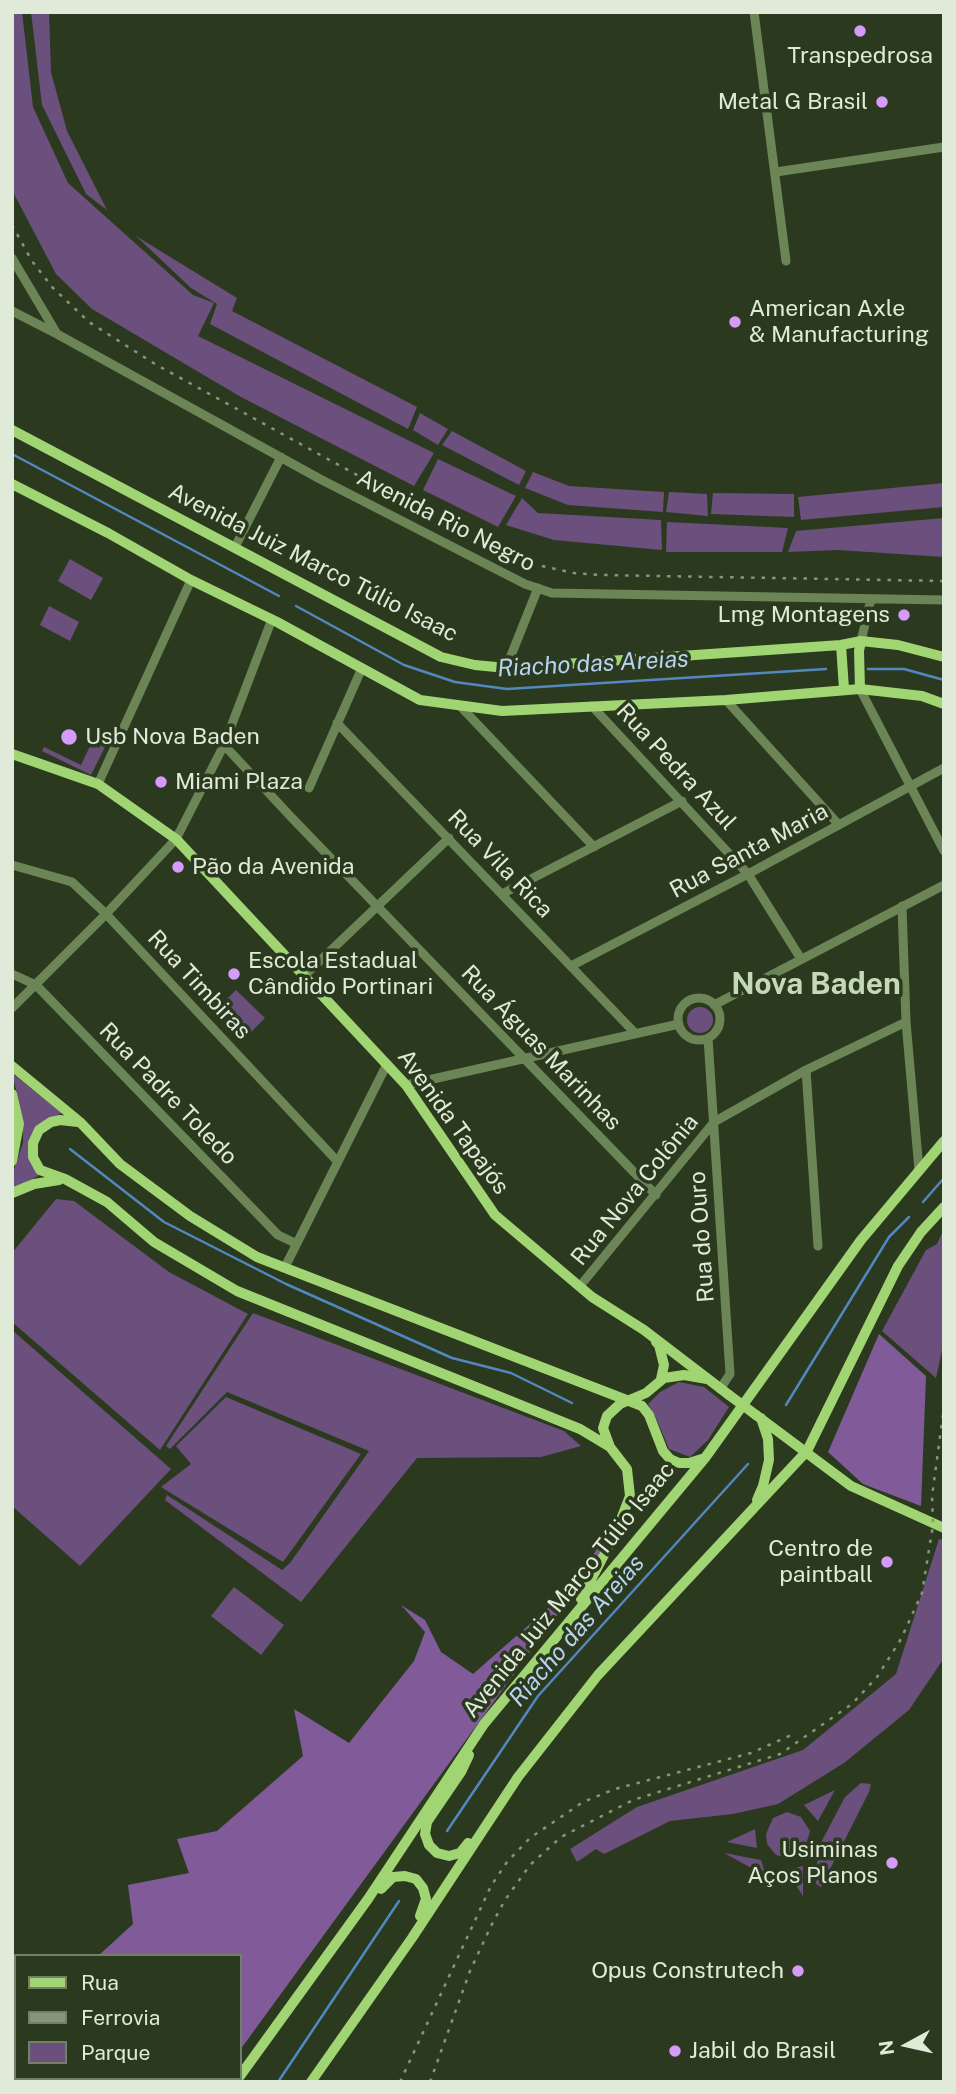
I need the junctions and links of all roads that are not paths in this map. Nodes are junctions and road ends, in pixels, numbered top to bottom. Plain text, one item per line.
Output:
1 (754, 12) edge
2 (944, 147) edge
3 (776, 172) junction
4 (12, 258) edge
5 (786, 261) dead end
6 (12, 311) edge
7 (57, 334) junction
8 (12, 430) edge
9 (281, 457) junction
10 (12, 484) edge
11 (235, 547) junction
12 (191, 580) junction
13 (538, 589) junction
14 (871, 598) junction
15 (944, 600) edge
16 (272, 619) junction
17 (861, 642) junction
18 (841, 645) junction
19 (944, 657) edge
20 (362, 668) junction
21 (506, 668) junction
22 (844, 689) junction
23 (860, 689) junction
24 (726, 700) junction
25 (944, 704) edge
26 (461, 706) junction
27 (592, 706) junction
28 (337, 723) junction
29 (224, 745) junction
30 (12, 754) edge
31 (944, 768) edge
32 (98, 784) junction
33 (911, 786) junction
34 (309, 788) dead end
35 (682, 801) junction
36 (839, 825) junction
37 (449, 838) junction
38 (176, 839) junction
39 (594, 847) junction
40 (944, 851) edge
41 (12, 864) edge
42 (748, 874) junction
43 (944, 884) edge
44 (502, 894) junction
45 (377, 905) junction
46 (902, 906) junction
47 (106, 914) junction
48 (801, 959) junction
49 (571, 967) junction
50 (12, 974) edge
51 (304, 976) junction
52 (36, 985) junction
53 (714, 1005) junction
54 (12, 1008) edge
55 (906, 1022) junction
56 (679, 1024) junction
57 (634, 1032) junction
58 (708, 1038) junction
59 (524, 1058) junction
60 (387, 1064) junction
61 (12, 1066) edge
62 (806, 1070) junction
63 (406, 1084) junction
64 (12, 1094) edge
65 (80, 1122) junction
66 (714, 1122) junction
67 (944, 1141) edge
68 (12, 1161) edge
69 (338, 1162) junction
70 (919, 1170) junction
71 (65, 1179) junction
72 (12, 1193) edge
73 (656, 1195) junction
74 (944, 1207) edge
75 (295, 1244) junction
76 (818, 1246) dead end
77 (285, 1267) junction
78 (580, 1286) junction
79 (644, 1330) junction
80 (661, 1379) junction
81 (710, 1379) junction
82 (724, 1392) junction
83 (628, 1401) junction
84 (759, 1417) junction
85 (610, 1447) junction
86 (807, 1451) junction
87 (705, 1458) junction
88 (753, 1509) junction
89 (944, 1528) edge
90 (570, 1620) junction
91 (484, 1724) junction
92 (515, 1782) junction
93 (321, 1963) junction
94 (381, 1982) junction
95 (242, 2073) edge
96 (311, 2082) edge

1 - 3 street
2 - 3 street
3 - 5 street
4 - 7 street
6 - 7 street, Avenida Rio Negro
7 - 9 street, Avenida Rio Negro
8 - 11 main road, Avenida Juiz Marco Túlio Isaac
9 - 11 street
9 - 13 street, Avenida Rio Negro
10 - 12 main road
11 - 21 main road, Avenida Juiz Marco Túlio Isaac
12 - 16 main road
12 - 32 street
13 - 14 street, Avenida Rio Negro
13 - 21 street
14 - 15 street, Avenida Rio Negro
14 - 17 street
16 - 20 main road
16 - 29 street
17 - 18 main road, Avenida Juiz Marco Túlio Isaac
17 - 19 main road, Avenida Juiz Marco Túlio Isaac
17 - 23 main road
18 - 21 main road, Avenida Juiz Marco Túlio Isaac
18 - 22 main road
20 - 26 main road
20 - 28 street
22 - 23 main road
22 - 24 main road
23 - 25 main road
23 - 33 street
24 - 27 main road
24 - 36 street
26 - 27 main road
26 - 39 street
27 - 35 street, Rua Pedra Azul
28 - 34 street
28 - 37 street, Rua Vila Rica
29 - 38 street
29 - 45 street, Rua Águas Marinhas
30 - 32 main road, Avenida Tapajós
31 - 33 street, Rua Santa Maria
32 - 38 main road, Avenida Tapajós
33 - 36 street, Rua Santa Maria
33 - 40 street
35 - 39 street
35 - 42 street, Rua Pedra Azul
36 - 42 street, Rua Santa Maria
37 - 44 street, Rua Vila Rica
37 - 45 street
38 - 47 street
38 - 51 main road, Avenida Tapajós
39 - 44 street
41 - 47 street, Rua Timbiras
42 - 48 street, Rua Pedra Azul
42 - 49 street, Rua Santa Maria
43 - 46 street
44 - 49 street, Rua Vila Rica
45 - 51 street
45 - 59 street, Rua Águas Marinhas
46 - 48 street
46 - 55 street
47 - 52 street
47 - 69 street, Rua Timbiras
48 - 53 street
49 - 57 street, Rua Vila Rica
50 - 52 street, Rua Padre Toledo
51 - 60 main road, Avenida Tapajós
52 - 54 street
52 - 75 street, Rua Padre Toledo
53 - 56 street
53 - 58 street
55 - 62 street, Rua Nova Colônia
55 - 70 street
56 - 57 street
56 - 58 street
57 - 59 street
58 - 66 street, Rua do Ouro
59 - 63 street
59 - 73 street, Rua Águas Marinhas
60 - 63 main road, Avenida Tapajós
60 - 69 street
61 - 65 main road
62 - 66 street, Rua Nova Colônia
62 - 76 street
63 - 78 main road, Avenida Tapajós
64 - 68 main road
65 - 71 main road
65 - 77 main road
66 - 73 street, Rua Nova Colônia
66 - 82 street, Rua do Ouro
67 - 70 main road, Avenida Juiz Marco Túlio Isaac
69 - 75 street
70 - 87 main road, Avenida Juiz Marco Túlio Isaac
71 - 72 main road
71 - 85 main road
73 - 78 street, Rua Nova Colônia
74 - 86 main road
75 - 77 street
77 - 83 main road
78 - 79 main road, Avenida Tapajós
79 - 80 main road
79 - 81 main road, Avenida Tapajós
80 - 81 main road
80 - 83 main road
81 - 82 main road, Avenida Tapajós
82 - 84 main road, Avenida Tapajós, bridge
83 - 85 main road
83 - 87 main road
84 - 86 main road
84 - 88 main road
85 - 90 main road
86 - 88 main road
86 - 89 main road
87 - 90 main road, Avenida Juiz Marco Túlio Isaac
88 - 92 main road
90 - 91 main road, Avenida Juiz Marco Túlio Isaac
91 - 92 main road
91 - 93 main road, Avenida Juiz Marco Túlio Isaac
92 - 94 main road
93 - 94 main road
93 - 95 main road, Avenida Juiz Marco Túlio Isaac
94 - 96 main road

